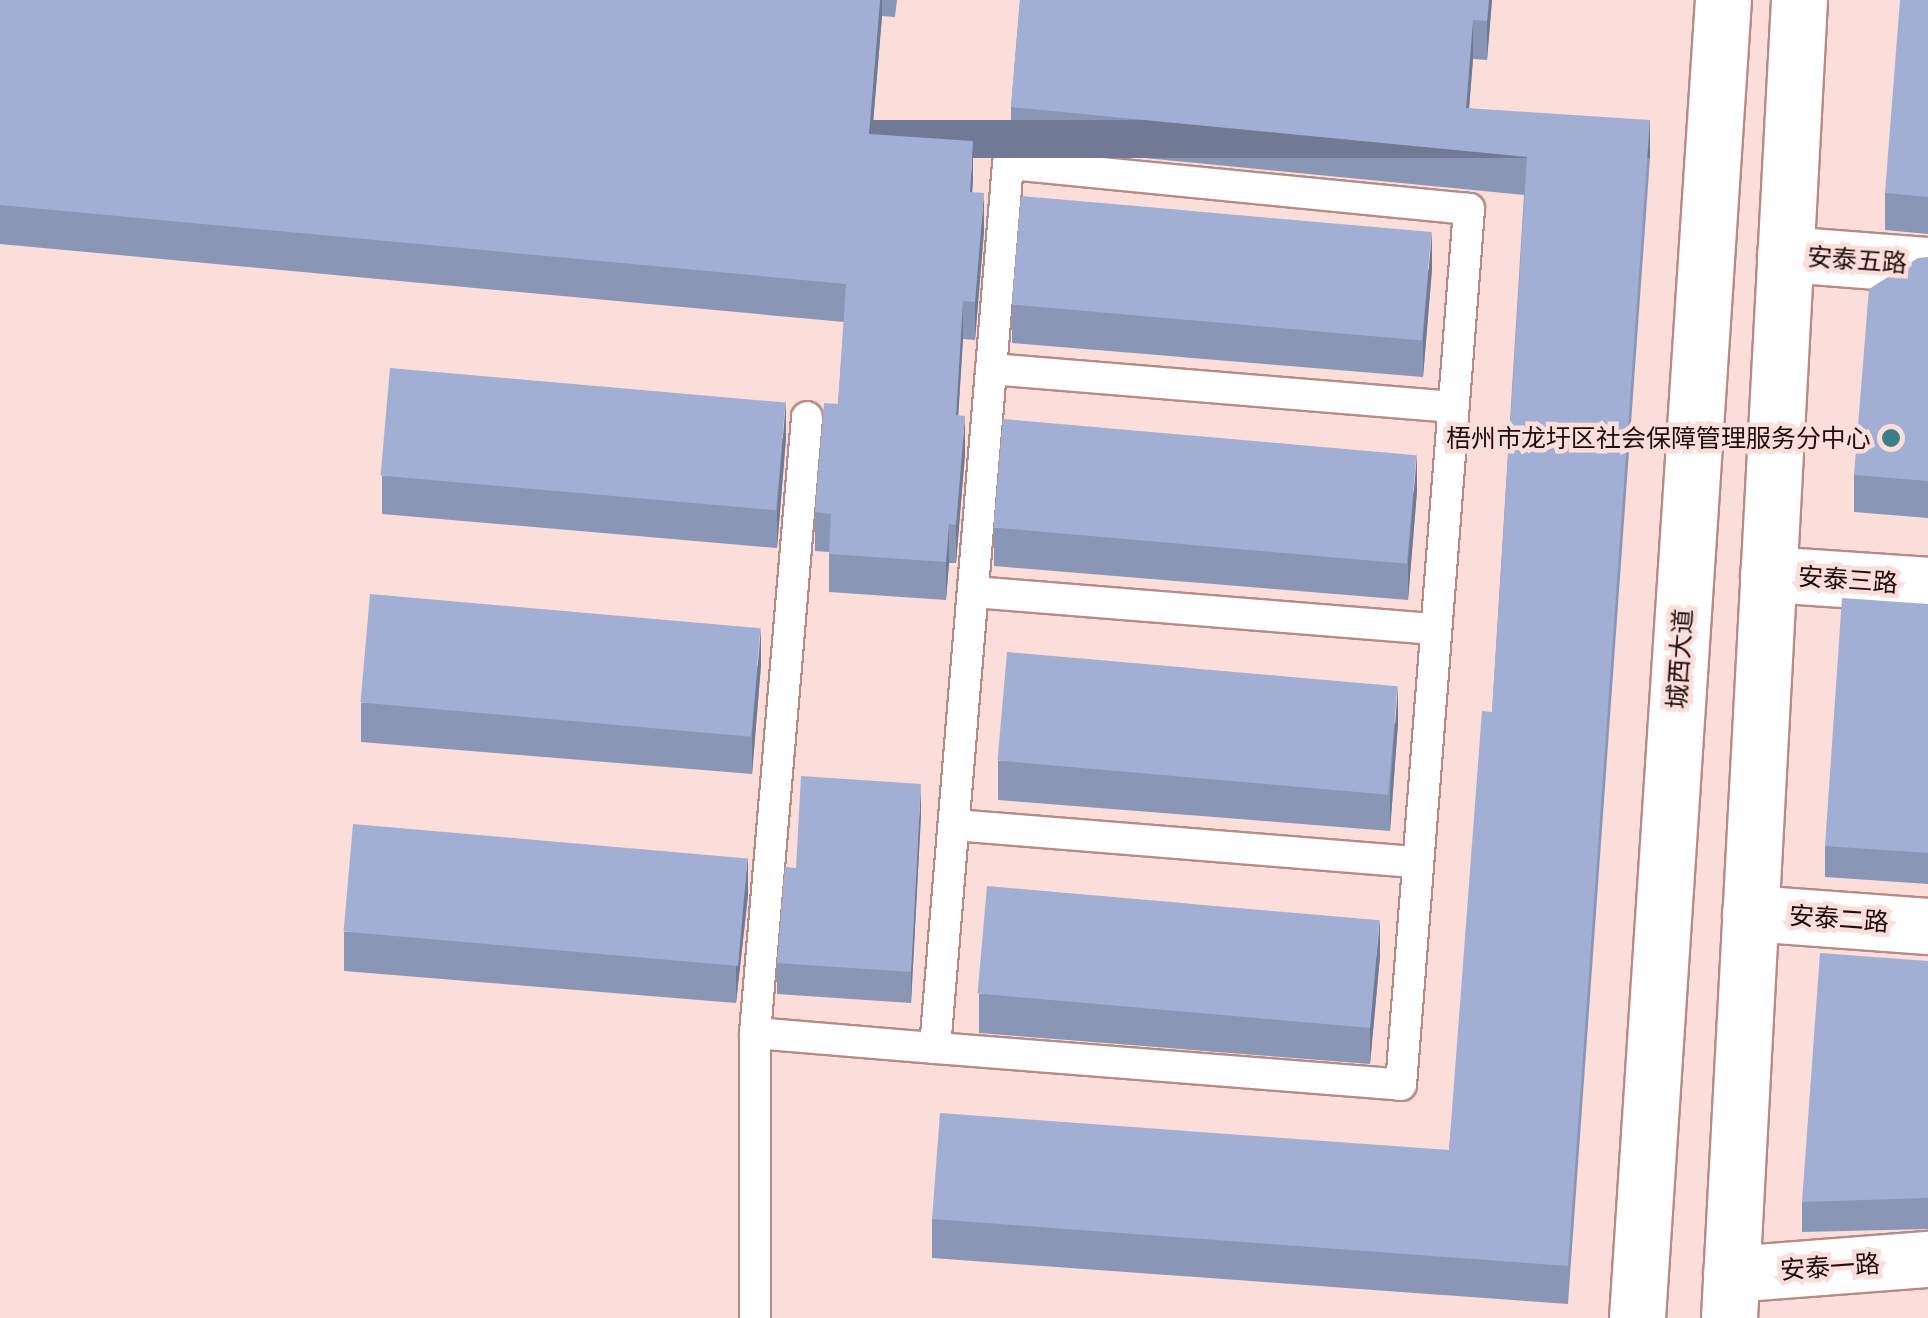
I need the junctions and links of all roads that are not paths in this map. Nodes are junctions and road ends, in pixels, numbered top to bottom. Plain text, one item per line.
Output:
1 (1723, 0) edge
2 (1799, 0) edge
3 (1785, 254) junction
4 (1928, 264) edge
5 (991, 368) junction
6 (1453, 407) junction
7 (807, 417) dead end
8 (1768, 574) junction
9 (1928, 585) edge
10 (973, 592) junction
11 (1436, 629) junction
12 (954, 825) junction
13 (1418, 862) junction
14 (1750, 913) junction
15 (1928, 926) edge
16 (755, 1033) junction
17 (935, 1048) junction
18 (1928, 1259) edge
19 (1730, 1296) edge
20 (755, 1318) edge
21 (1637, 1318) edge

1 - 21 street, 城西大道
2 - 3 street
3 - 4 street, 安泰五路
3 - 8 street
5 - 6 lane
5 - 6 lane
5 - 10 lane
6 - 11 lane
7 - 16 lane
8 - 9 street, 安泰三路
8 - 14 street
10 - 11 lane
10 - 12 lane
11 - 13 lane
12 - 13 lane
12 - 17 lane
13 - 17 lane
14 - 15 street, 安泰二路
14 - 19 street
16 - 17 lane
16 - 20 lane
18 - 19 street, 安泰一路

